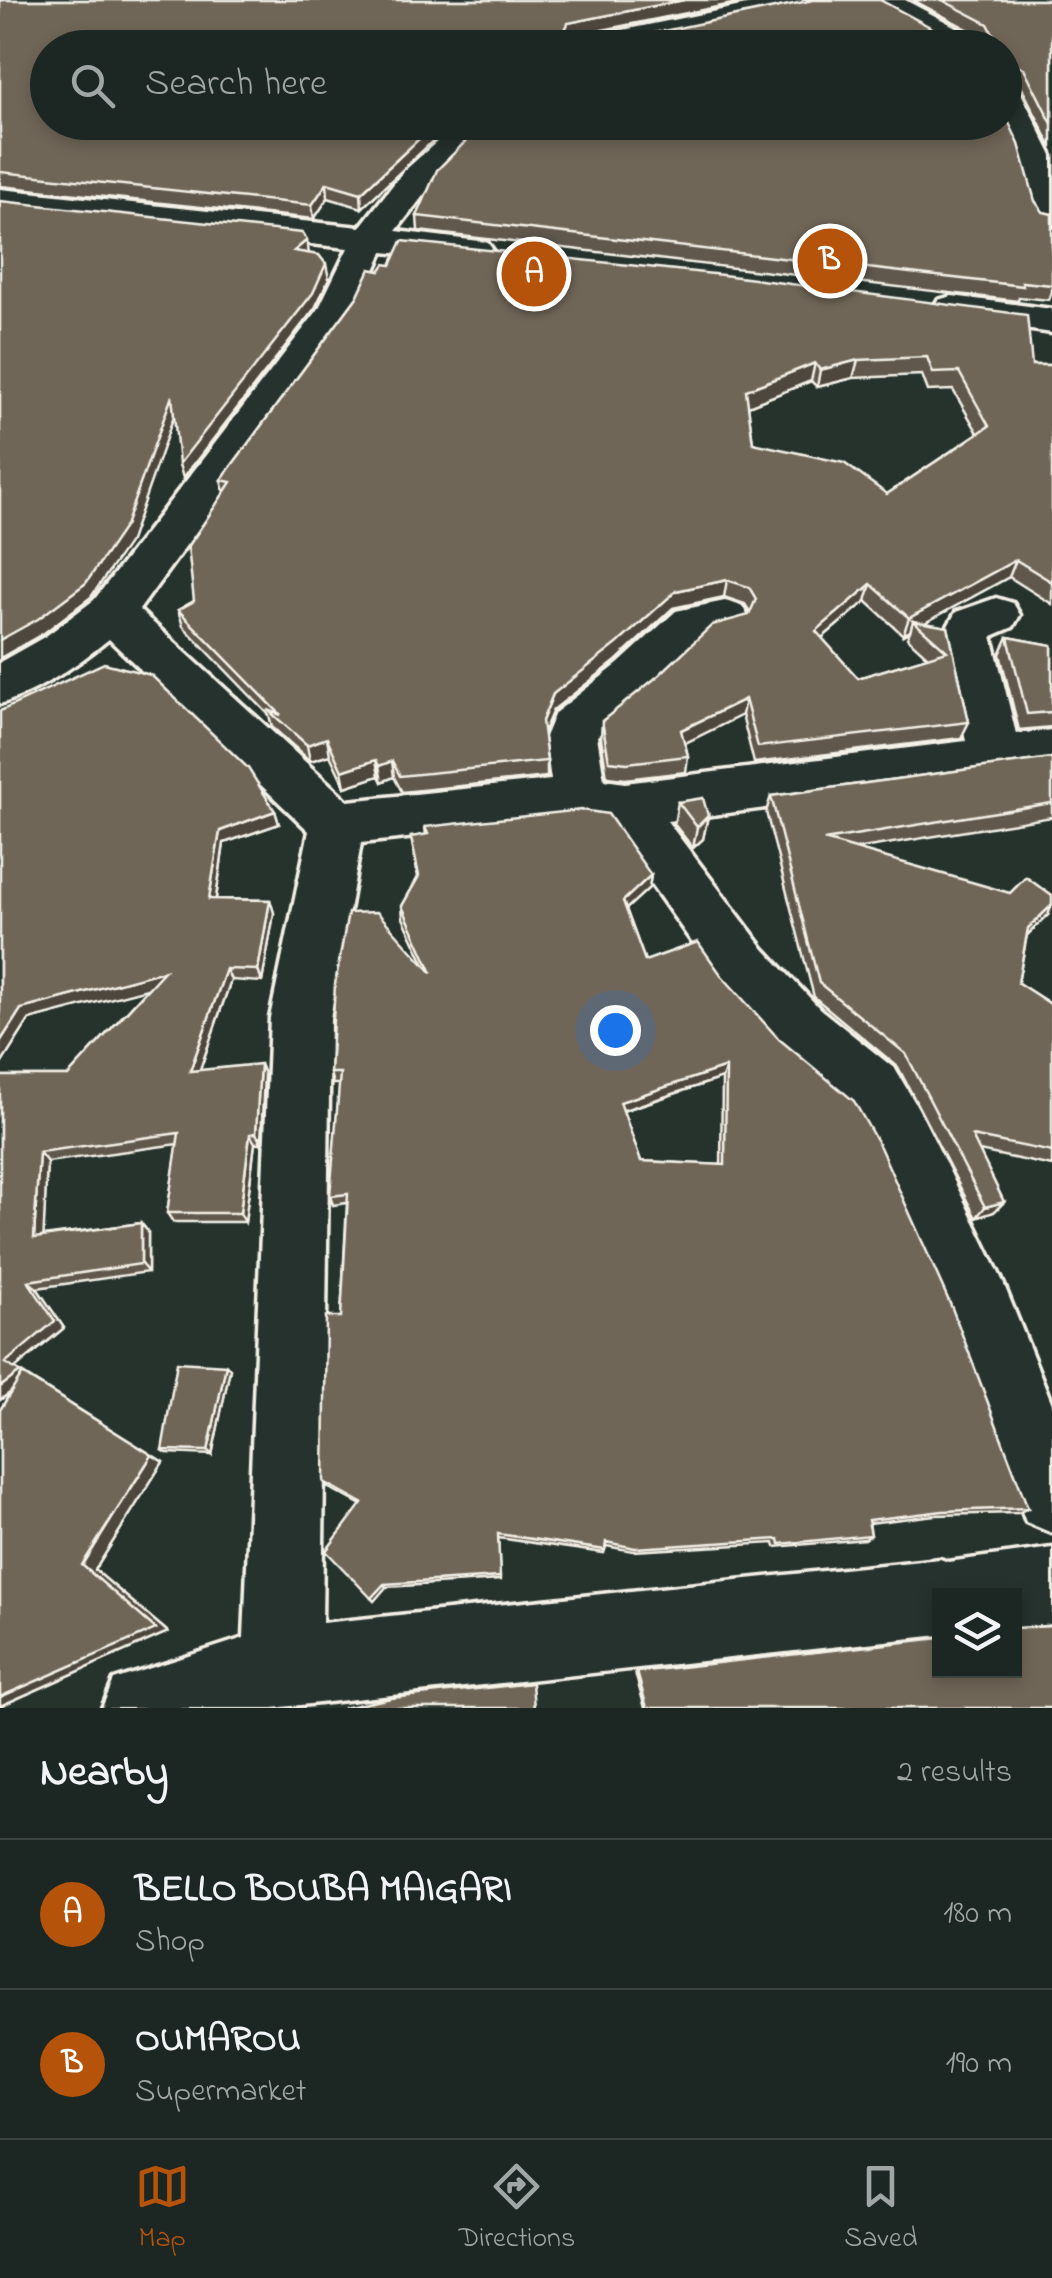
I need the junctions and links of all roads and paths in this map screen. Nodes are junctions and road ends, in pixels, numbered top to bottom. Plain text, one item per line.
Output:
1 (816, 0) edge
2 (882, 0) edge
3 (668, 30) edge
4 (938, 30) edge
5 (1022, 127) edge
6 (459, 140) edge
7 (1047, 178) edge
8 (0, 200) edge
9 (1052, 214) edge
10 (371, 238) junction
11 (507, 254) edge
12 (918, 304) edge
13 (1052, 321) edge
14 (111, 612) junction
15 (996, 615) dead end
16 (725, 618) edge
17 (0, 686) edge
18 (1052, 750) edge
19 (995, 756) junction
20 (603, 802) junction
21 (337, 824) junction
22 (1052, 1496) edge
23 (1052, 1586) edge
24 (1022, 1589) edge
25 (932, 1599) edge
26 (282, 1666) junction
27 (142, 1708) edge

1 - 3 street
2 - 4 street
5 - 7 street
6 - 10 street
7 - 9 street
8 - 10 street
10 - 11 street
10 - 14 street
12 - 13 street
14 - 17 street
14 - 21 street
15 - 19 street
16 - 20 street
18 - 19 street
19 - 20 street
20 - 21 street
20 - 22 street
21 - 26 street
23 - 24 street
25 - 26 street
26 - 27 street

